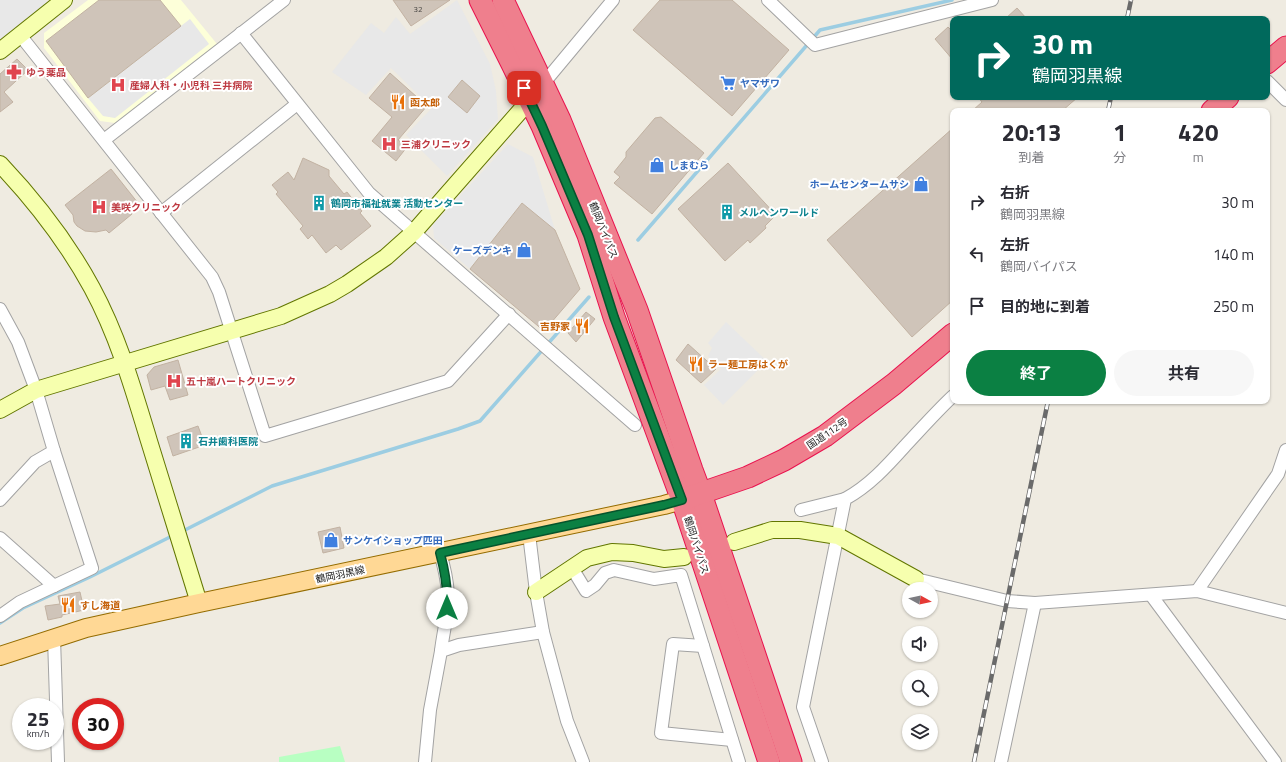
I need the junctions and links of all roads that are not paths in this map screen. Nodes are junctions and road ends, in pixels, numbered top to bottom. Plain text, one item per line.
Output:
1 (284, 0) edge
2 (480, 0) edge
3 (502, 0) edge
4 (613, 0) edge
5 (768, 0) edge
6 (992, 0) edge
7 (58, 2) edge
8 (241, 33) junction
9 (20, 35) junction
10 (1286, 47) edge
11 (0, 51) edge
12 (1270, 60) edge
13 (543, 84) junction
14 (1270, 84) edge
15 (530, 100) junction
16 (1225, 100) edge
17 (1286, 100) edge
18 (297, 104) junction
19 (1215, 108) edge
20 (104, 140) junction
21 (0, 164) edge
22 (161, 213) junction
23 (414, 232) junction
24 (0, 309) edge
25 (509, 314) junction
26 (231, 331) junction
27 (950, 337) edge
28 (125, 362) junction
29 (36, 390) junction
30 (950, 399) edge
31 (0, 410) edge
32 (635, 425) dead end
33 (1286, 450) edge
34 (54, 451) junction
35 (692, 497) junction
36 (845, 499) junction
37 (0, 500) edge
38 (801, 510) dead end
39 (529, 534) junction
40 (838, 536) junction
41 (0, 538) edge
42 (734, 542) dead end
43 (440, 553) junction
44 (684, 557) dead end
45 (572, 568) junction
46 (916, 579) joint
47 (54, 586) junction
48 (1197, 591) junction
49 (536, 592) junction
50 (1150, 595) junction
51 (199, 603) junction
52 (1035, 603) junction
53 (1286, 613) edge
54 (0, 616) edge
55 (543, 632) junction
56 (54, 638) junction
57 (703, 646) junction
58 (441, 651) junction
59 (0, 656) edge
60 (732, 740) junction
61 (58, 762) edge
62 (425, 762) edge
63 (583, 762) edge
64 (738, 762) edge
65 (769, 762) edge
66 (791, 762) edge
67 (822, 762) edge
68 (1001, 762) edge
69 (1275, 762) edge

1 - 8 street
2 - 15 highway, 鶴岡バイパス
3 - 13 highway, 鶴岡バイパス
4 - 13 street
5 - 6 street
7 - 9 street
8 - 18 street
8 - 20 street
9 - 11 street
9 - 20 street
10 - 12 highway
13 - 15 street
13 - 35 highway, 鶴岡バイパス
14 - 17 street
15 - 23 street
15 - 35 highway, 鶴岡バイパス
16 - 19 highway
18 - 22 street
18 - 23 street
20 - 22 street
21 - 28 street
22 - 26 street
23 - 25 street
23 - 26 street
24 - 29 street
25 - 26 street
25 - 32 street
26 - 28 street
27 - 35 highway, 国道112号
28 - 29 street
28 - 51 street
29 - 31 street
29 - 34 street
30 - 36 street
33 - 48 street
34 - 37 street
34 - 47 street
35 - 39 main road, 鶴岡羽黒線
35 - 65 highway, 鶴岡バイパス
35 - 66 highway, 鶴岡バイパス
36 - 38 street
36 - 40 street
39 - 43 main road, 鶴岡羽黒線
39 - 49 street
40 - 42 street
40 - 46 street
40 - 67 street
41 - 47 street
43 - 51 main road, 鶴岡羽黒線
43 - 58 street
44 - 45 street
45 - 49 street
45 - 57 street
46 - 52 street
47 - 54 street
48 - 50 street
48 - 53 street
49 - 55 street
50 - 52 street
50 - 69 street
51 - 56 main road, 鶴岡羽黒線
52 - 68 street
55 - 58 street
55 - 63 street
56 - 59 main road, 鶴岡羽黒線
56 - 61 street
57 - 60 street
57 - 60 street
58 - 62 street
60 - 64 street

